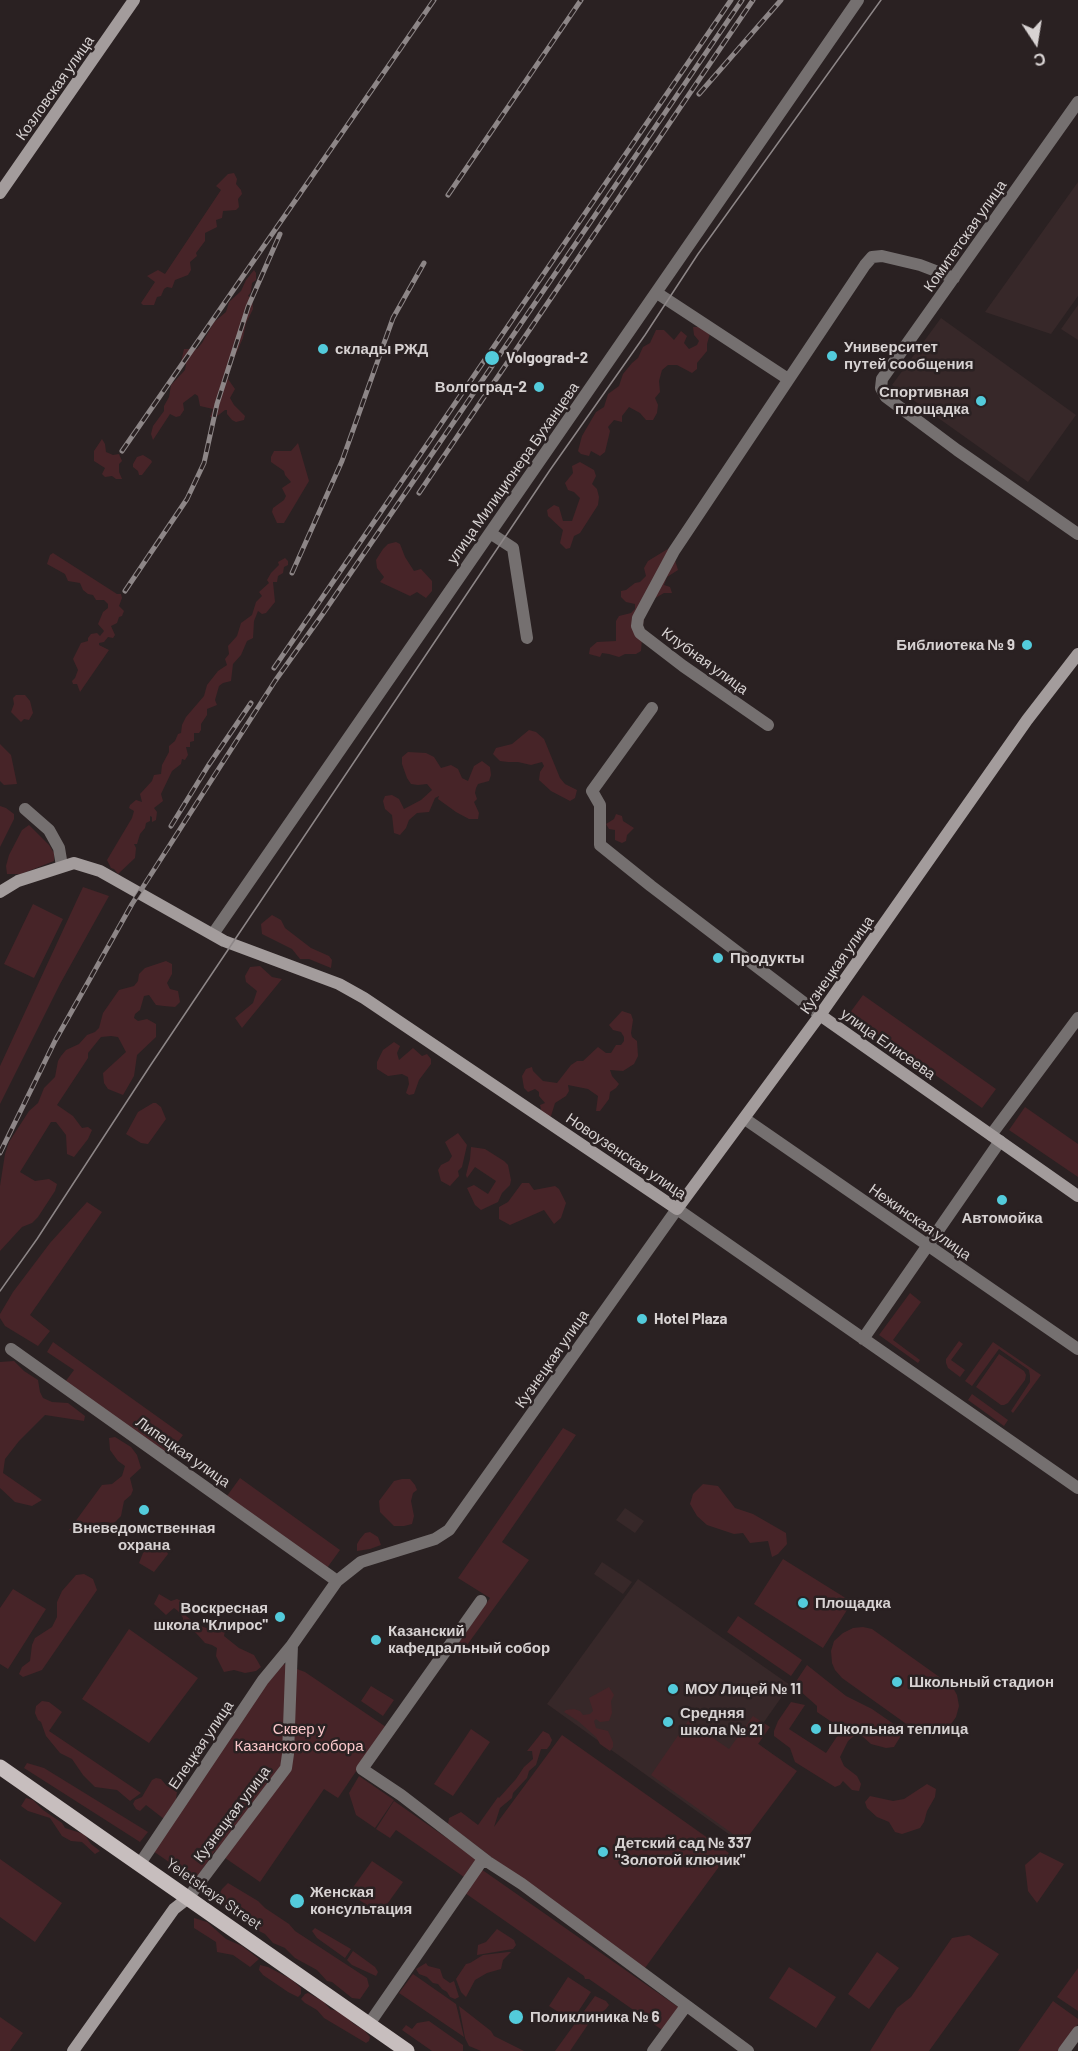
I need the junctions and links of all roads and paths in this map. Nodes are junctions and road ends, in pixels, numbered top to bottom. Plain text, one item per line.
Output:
1 (134, 0) edge
2 (858, 0) edge
3 (1078, 102) edge
4 (0, 193) edge
5 (954, 278) junction
6 (657, 293) junction
7 (788, 379) junction
8 (490, 533) junction
9 (1078, 534) edge
10 (527, 547) dead end
11 (513, 548) junction
12 (527, 638) dead end
13 (1078, 654) edge
14 (652, 708) dead end
15 (768, 725) dead end
16 (25, 809) dead end
17 (62, 866) junction
18 (0, 892) edge
19 (213, 934) junction
20 (820, 1016) junction
21 (1078, 1018) edge
22 (745, 1119) junction
23 (995, 1138) junction
24 (1078, 1196) edge
25 (677, 1209) junction
26 (927, 1245) junction
27 (863, 1339) junction
28 (10, 1349) dead end
29 (1078, 1349) edge
30 (1078, 1488) edge
31 (337, 1581) junction
32 (481, 1601) dead end
33 (292, 1646) junction
34 (0, 1767) edge
35 (488, 1862) junction
36 (139, 1865) junction
37 (188, 1898) junction
38 (686, 2006) junction
39 (369, 2024) junction
40 (1078, 2032) edge
41 (73, 2051) edge
42 (407, 2051) edge
43 (653, 2051) edge
44 (748, 2051) edge
45 (1064, 2051) edge

1 - 4 street, Козловская улица
2 - 6 street, улица Милиционера Буханцева
3 - 5 street, Комитетская улица
5 - 7 street, Клубная улица
5 - 9 street, Комитетская улица
6 - 7 street
6 - 8 street, улица Милиционера Буханцева
7 - 15 street, Клубная улица
8 - 11 street
8 - 19 street, улица Милиционера Буханцева
10 - 11 street
11 - 12 street
13 - 20 street, Кузнецкая улица
14 - 20 street, улица Елисеева
16 - 17 street
17 - 18 street
17 - 19 street, Новоузенская улица
19 - 25 street, Новоузенская улица
20 - 22 street, Кузнецкая улица
20 - 23 street, улица Елисеева
21 - 23 street
22 - 25 street, Кузнецкая улица
22 - 26 street, Нежинская улица
23 - 24 street, улица Елисеева
23 - 26 street
25 - 27 street, Новоузенская улица
25 - 31 street, Кузнецкая улица
26 - 27 street
26 - 29 street, Нежинская улица
27 - 30 street, Новоузенская улица
28 - 31 street, Липецкая улица
31 - 33 street, Кузнецкая улица
32 - 35 street
33 - 36 street, Елецкая улица
33 - 37 street, Кузнецкая улица
34 - 36 main road, Yeletskaya Street
35 - 38 street
35 - 39 street
36 - 37 main road, Yeletskaya Street
37 - 39 main road, Yeletskaya Street
37 - 41 street, Кузнецкая улица
38 - 43 street
38 - 44 street
39 - 42 main road, Yeletskaya Street
40 - 45 street

